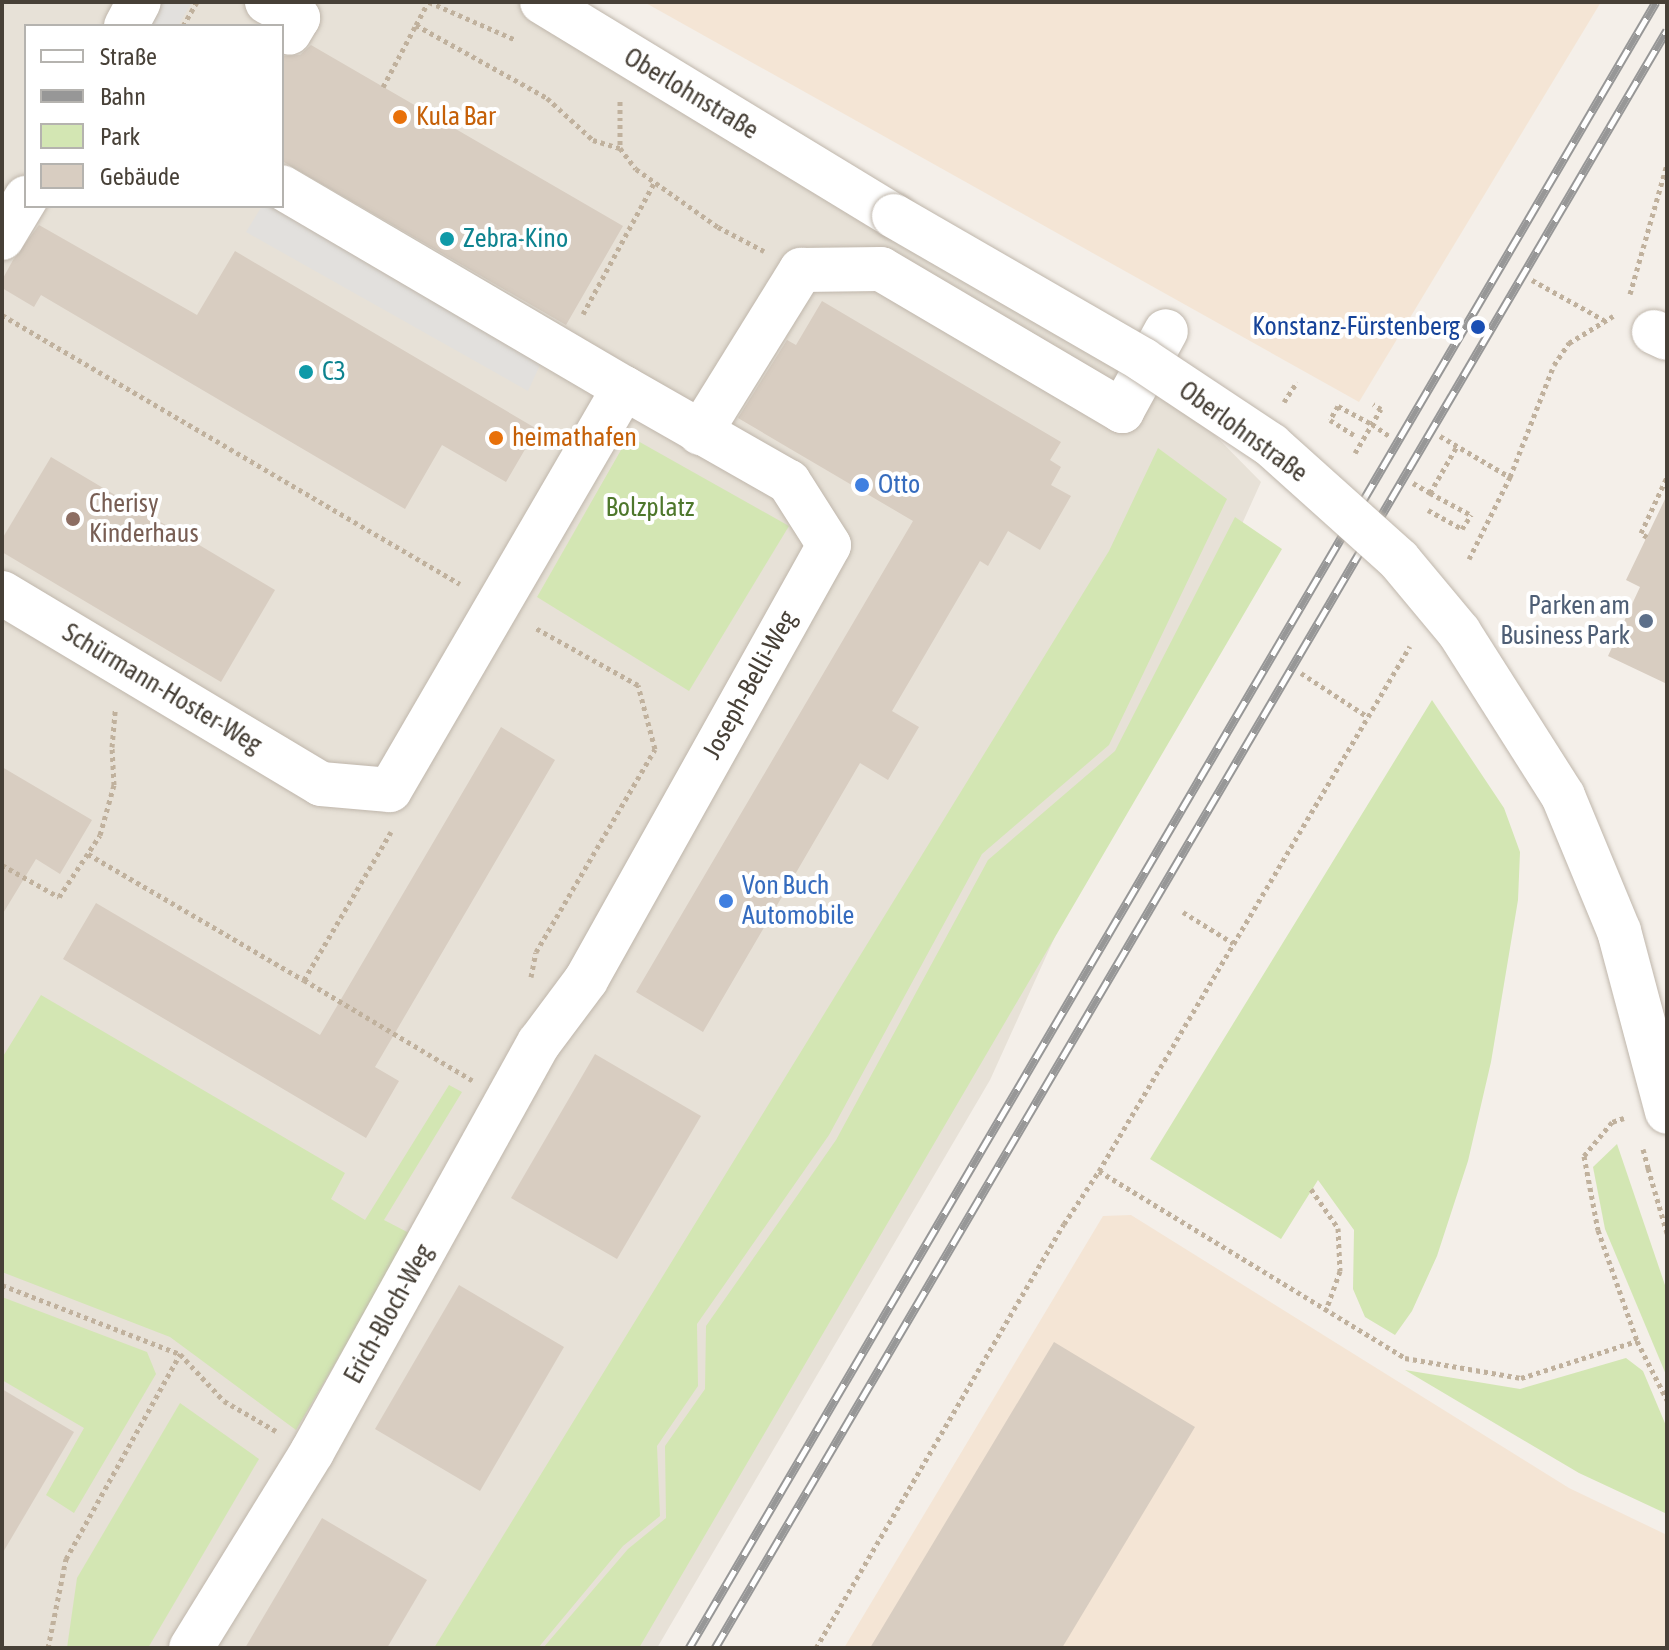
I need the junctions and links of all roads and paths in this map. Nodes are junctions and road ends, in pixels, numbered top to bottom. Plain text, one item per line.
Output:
1 (139, 2) edge
2 (197, 2) edge
3 (428, 2) edge
4 (542, 2) edge
5 (127, 24) edge
6 (184, 24) edge
7 (416, 25) junction
8 (383, 87) dead end
9 (621, 97) dead end
10 (620, 148) junction
11 (1667, 164) edge
12 (654, 183) junction
13 (284, 188) edge
14 (24, 201) edge
15 (2, 238) edge
16 (801, 270) junction
17 (1532, 280) dead end
18 (2, 315) edge
19 (1604, 320) junction
20 (1642, 321) edge
21 (1166, 331) dead end
22 (563, 350) junction
23 (1297, 382) dead end
24 (624, 388) junction
25 (1373, 404) dead end
26 (1283, 405) dead end
27 (1372, 424) junction
28 (700, 433) junction
29 (1354, 435) dead end
30 (1389, 436) dead end
31 (1440, 436) dead end
32 (1457, 446) junction
33 (1355, 453) dead end
34 (1510, 477) junction
35 (1667, 477) edge
36 (1413, 483) dead end
37 (1430, 493) junction
38 (1428, 510) dead end
39 (1647, 537) dead end
40 (1469, 559) dead end
41 (2, 593) edge
42 (496, 606) junction
43 (1410, 646) dead end
44 (128, 669) junction
45 (1301, 673) dead end
46 (1368, 717) junction
47 (390, 790) junction
48 (88, 854) junction
49 (2, 865) edge
50 (1183, 912) dead end
51 (1233, 943) junction
52 (304, 980) junction
53 (586, 980) joint
54 (539, 1043) junction
55 (482, 1086) dead end
56 (1644, 1123) edge
57 (1099, 1171) junction
58 (1311, 1189) dead end
59 (1667, 1233) edge
60 (2, 1285) edge
61 (1326, 1310) junction
62 (1637, 1341) junction
63 (180, 1354) junction
64 (1667, 1400) edge
65 (312, 1452) junction
66 (48, 1648) edge
67 (191, 1648) edge
68 (816, 1648) edge

1 - 5 street
2 - 6 path
3 - 7 path
4 - 56 street, Oberlohnstraße, bridge
7 - 8 path
7 - 10 path
9 - 10 path
10 - 12 path
11 - 20 path
12 - 16 path
12 - 22 path
13 - 22 street, Joseph-Belli-Weg
14 - 15 street
16 - 21 street
16 - 28 street
17 - 19 path
18 - 42 path
19 - 20 path
19 - 34 path
22 - 24 street, Joseph-Belli-Weg
23 - 26 path
24 - 28 street, Joseph-Belli-Weg
24 - 42 street
25 - 27 path
27 - 29 path, bridge
27 - 30 path
27 - 33 path
28 - 53 street, Joseph-Belli-Weg
31 - 32 path
32 - 34 path
32 - 37 path
34 - 40 path
35 - 39 path
36 - 37 path
37 - 38 path, bridge
41 - 44 street, Schürmann-Hoster-Weg
42 - 47 street
42 - 54 path
43 - 46 path
44 - 47 street, Schürmann-Hoster-Weg
44 - 48 path
45 - 46 path
46 - 51 path
47 - 52 path
48 - 49 path
48 - 52 path
50 - 51 path
51 - 57 path
52 - 55 path
53 - 54 street, Erich-Bloch-Weg
54 - 65 street, Erich-Bloch-Weg
56 - 59 path, bridge
56 - 62 path
57 - 61 path
57 - 68 path
58 - 61 path
60 - 63 path
61 - 62 path
62 - 64 path
63 - 65 path
63 - 66 path
65 - 67 street, Erich-Bloch-Weg

